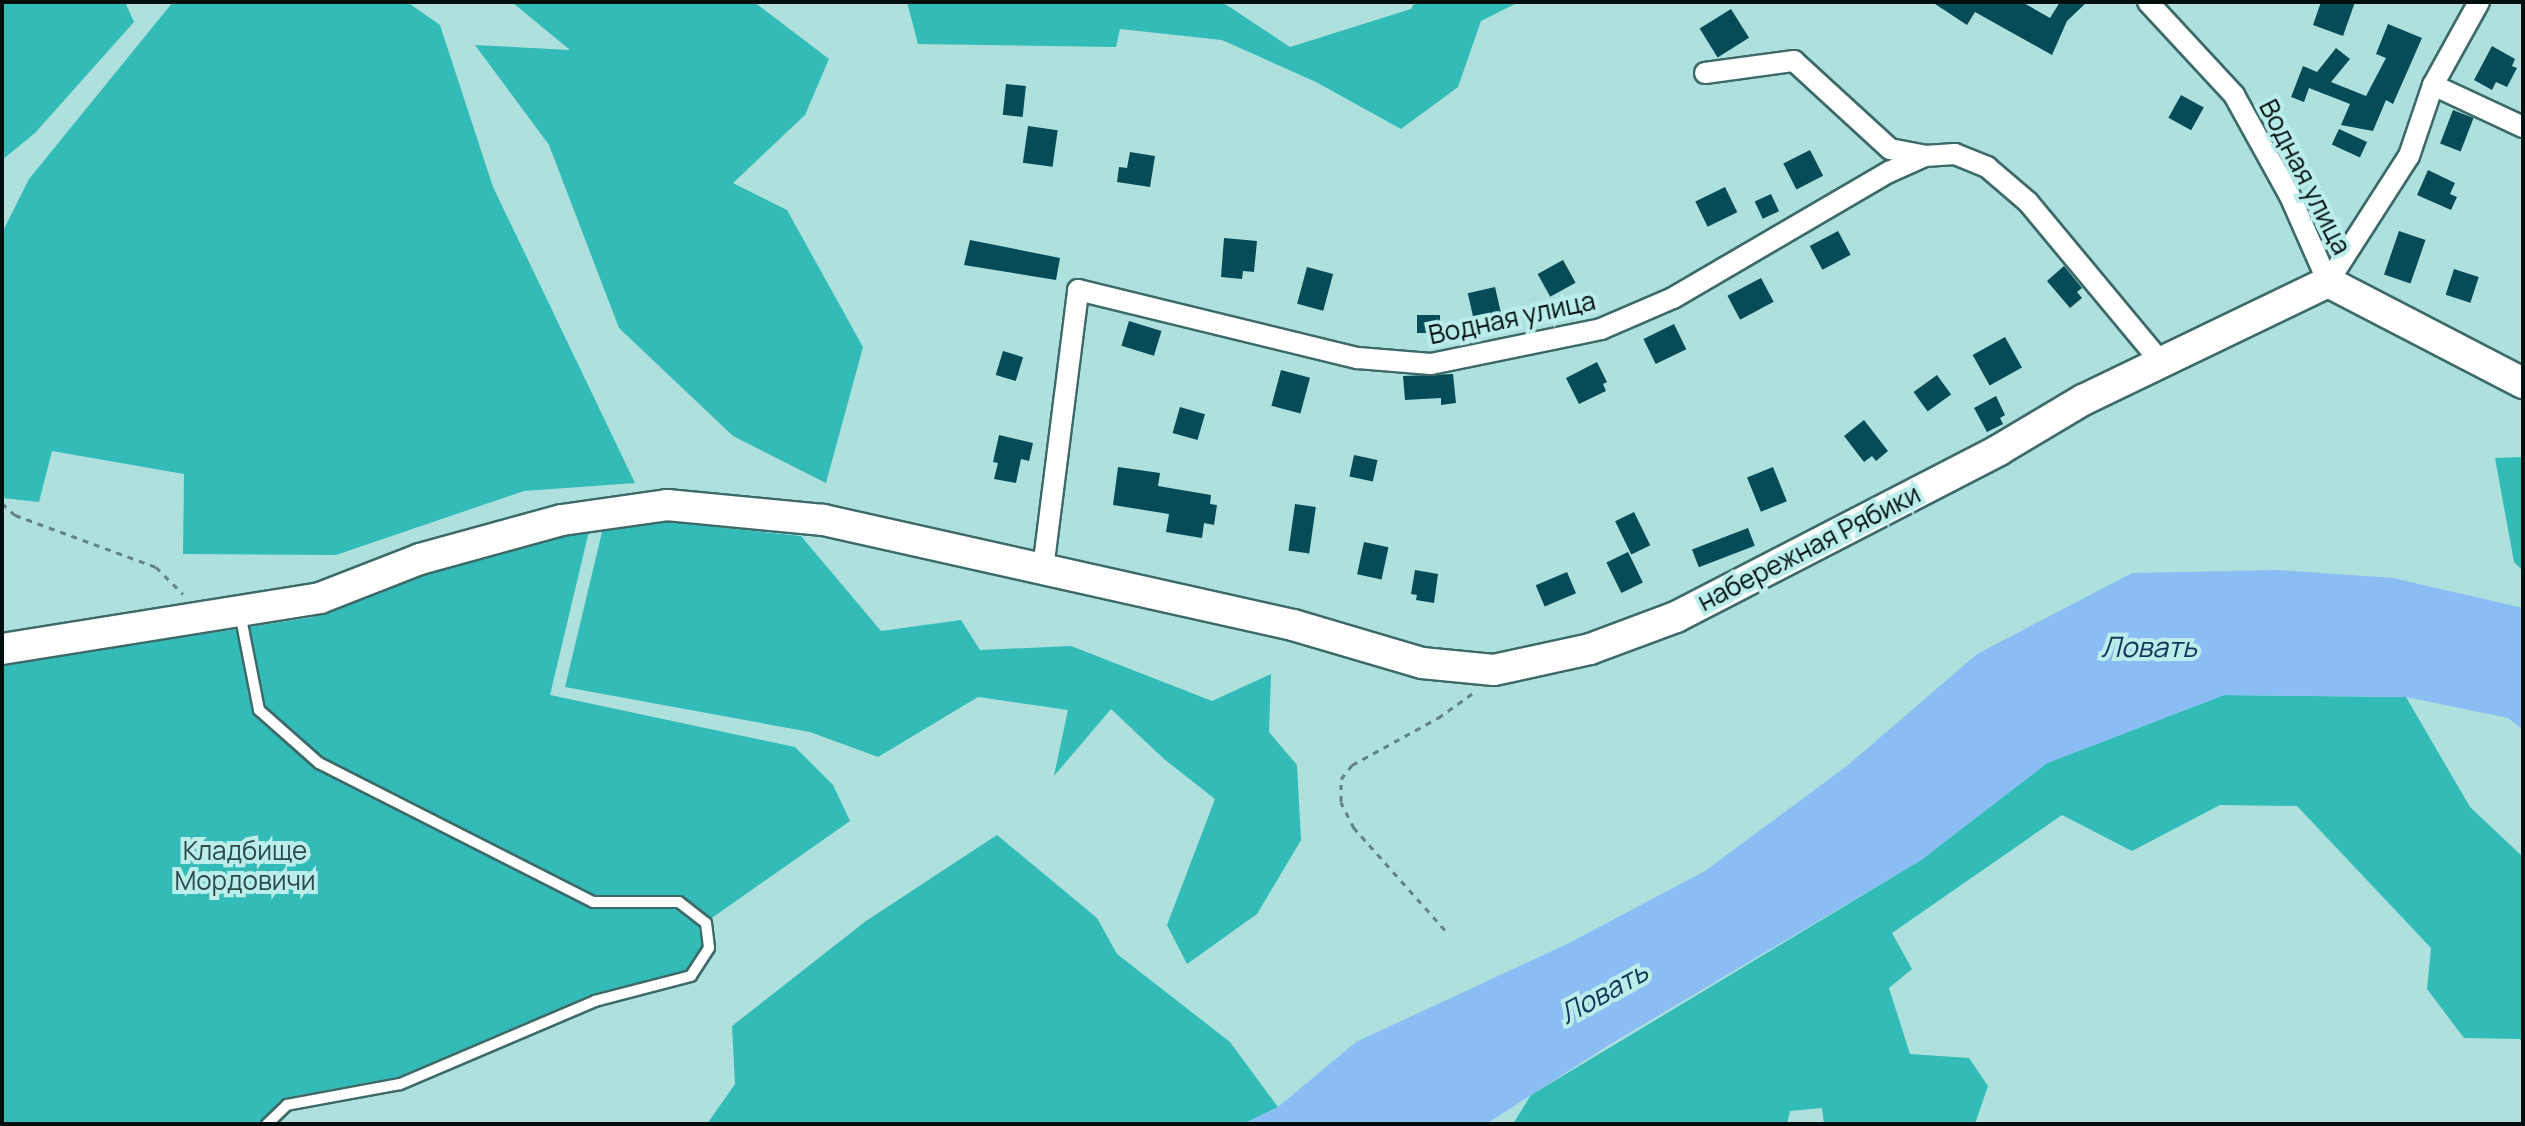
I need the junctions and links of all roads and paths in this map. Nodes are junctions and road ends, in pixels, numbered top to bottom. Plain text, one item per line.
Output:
1 (2148, 2) edge
2 (2479, 2) edge
3 (1705, 73) dead end
4 (2433, 85) junction
5 (2523, 127) edge
6 (1925, 156) junction
7 (2328, 282) junction
8 (2161, 362) junction
9 (2523, 383) edge
10 (2, 503) edge
11 (1043, 569) junction
12 (240, 611) junction
13 (196, 618) junction
14 (2, 649) edge
15 (1494, 670) junction
16 (1445, 930) dead end
17 (267, 1124) edge

1 - 7 street, Водная улица
2 - 4 street, Водная улица
3 - 6 street
4 - 5 street
4 - 7 street, Водная улица
6 - 8 street, Водная улица
6 - 11 street, Водная улица
7 - 8 street, набережная Рябики
7 - 9 street
8 - 15 street, набережная Рябики
10 - 13 path
11 - 12 street, набережная Рябики
11 - 15 street, набережная Рябики
12 - 13 street, набережная Рябики
12 - 17 lane
13 - 14 street, набережная Рябики
15 - 16 path

